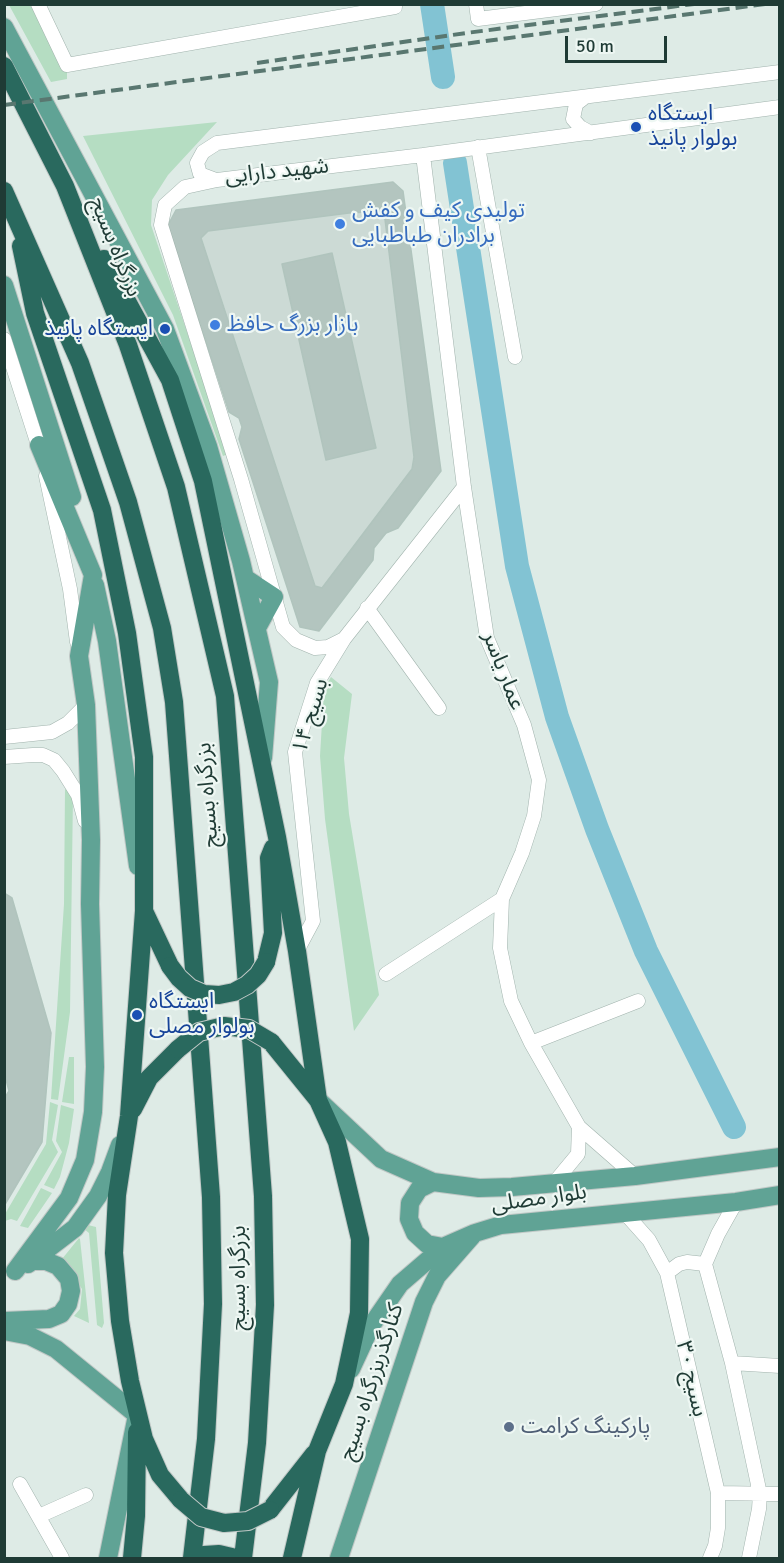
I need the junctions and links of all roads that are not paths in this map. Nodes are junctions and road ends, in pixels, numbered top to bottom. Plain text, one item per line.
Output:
1 (38, 4) edge
2 (476, 4) edge
3 (596, 4) edge
4 (395, 6) edge
5 (4, 27) edge
6 (4, 66) edge
7 (780, 72) edge
8 (585, 97) junction
9 (780, 106) edge
10 (591, 133) junction
11 (478, 147) junction
12 (423, 156) junction
13 (217, 180) junction
14 (65, 186) junction
15 (4, 191) edge
16 (13, 209) junction
17 (4, 285) edge
18 (4, 339) edge
19 (515, 357) dead end
20 (39, 445) junction
21 (464, 487) junction
22 (93, 575) junction
23 (245, 578) junction
24 (274, 597) junction
25 (368, 608) junction
26 (256, 628) junction
27 (344, 639) junction
28 (79, 656) junction
29 (86, 705) junction
30 (439, 708) dead end
31 (34, 734) junction
32 (4, 737) edge
33 (33, 754) junction
34 (4, 757) edge
35 (262, 766) junction
36 (277, 837) junction
37 (91, 840) junction
38 (502, 899) junction
39 (144, 911) junction
40 (297, 951) junction
41 (386, 974) dead end
42 (638, 1001) dead end
43 (531, 1043) junction
44 (318, 1100) junction
45 (129, 1116) junction
46 (579, 1128) junction
47 (780, 1157) edge
48 (635, 1176) junction
49 (433, 1182) junction
50 (555, 1183) junction
51 (780, 1195) edge
52 (736, 1202) junction
53 (624, 1212) junction
54 (475, 1233) junction
55 (442, 1247) junction
56 (33, 1261) junction
57 (705, 1264) junction
58 (10, 1273) edge
59 (667, 1273) junction
60 (4, 1321) edge
61 (4, 1331) edge
62 (732, 1363) junction
63 (780, 1366) edge
64 (344, 1384) junction
65 (137, 1415) junction
66 (317, 1451) junction
67 (20, 1484) dead end
68 (718, 1493) junction
69 (760, 1494) junction
70 (780, 1494) edge
71 (86, 1495) dead end
72 (39, 1516) junction
73 (63, 1558) edge
74 (108, 1558) edge
75 (132, 1558) edge
76 (194, 1558) edge
77 (236, 1558) edge
78 (243, 1558) edge
79 (292, 1558) edge
80 (339, 1558) edge
81 (710, 1558) edge
82 (749, 1558) edge

1 - 4 street
2 - 3 street
5 - 23 main road
6 - 14 highway, بزرگراه بسیج
7 - 8 street, شهید دارایی
8 - 10 street
8 - 13 street, شهید دارایی
9 - 10 street, شهید دارایی
10 - 11 street, شهید دارایی
11 - 12 street, شهید دارایی
11 - 19 street
12 - 13 street, شهید دارایی
12 - 21 street, عمار یاسر
13 - 24 street
14 - 35 highway
14 - 78 highway, بزرگراه بسیج
15 - 16 highway, بزرگراه بسیج
16 - 39 highway
16 - 76 highway, بزرگراه بسیج
17 - 22 main road
18 - 20 street
20 - 22 main road
20 - 28 street
21 - 25 street, بسیج ۱۴
21 - 38 street, عمار یاسر
22 - 28 main road
22 - 39 main road
23 - 24 main road
23 - 26 main road
24 - 26 main road
24 - 27 street
25 - 27 street, بسیج ۱۴
25 - 30 street
26 - 35 main road
27 - 40 street, بسیج ۱۴
28 - 29 main road
29 - 31 street
29 - 37 main road
31 - 32 street
31 - 33 street
33 - 34 street
33 - 37 street
35 - 36 highway
36 - 39 highway, bridge
36 - 40 highway
37 - 58 main road
38 - 41 street
38 - 43 street, عمار یاسر
39 - 45 highway
40 - 44 highway
42 - 43 street
43 - 46 street, عمار یاسر
44 - 45 highway, bridge
44 - 49 main road, بلوار مصلی
44 - 64 highway
45 - 56 main road
45 - 65 highway
46 - 48 street, عمار یاسر
46 - 50 street
47 - 48 main road, بلوار مصلی
48 - 50 main road, بلوار مصلی
49 - 50 main road, بلوار مصلی
49 - 55 main road
51 - 52 main road, بلوار مصلی
52 - 53 main road, بلوار مصلی
52 - 57 street
53 - 54 main road, بلوار مصلی
53 - 59 street, بسیج ۳۰
54 - 55 main road, بلوار مصلی
54 - 80 main road, کنارگذربزرگراه بسیج
55 - 64 main road, بلوار مصلی
56 - 58 main road
56 - 60 main road
57 - 59 street
57 - 62 street
59 - 68 street, بسیج ۳۰
61 - 65 main road
62 - 63 street
62 - 69 street
64 - 66 highway
65 - 66 highway, bridge
65 - 74 main road
65 - 75 highway
66 - 79 highway
67 - 72 street
68 - 69 street
68 - 81 street, بسیج ۳۰
69 - 70 street
69 - 82 street
71 - 72 street
72 - 73 street
76 - 77 highway

